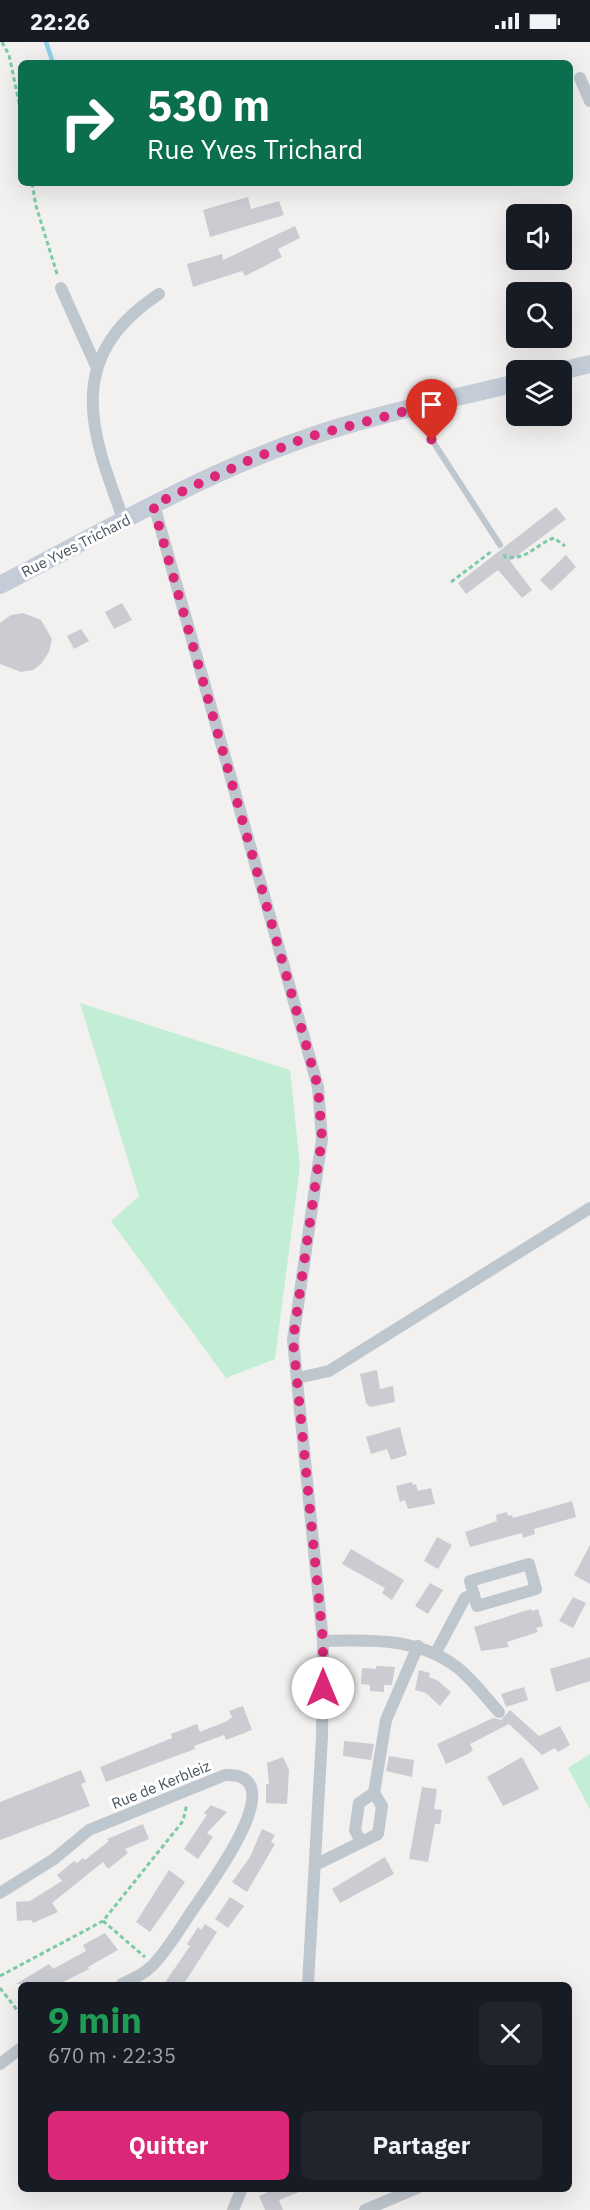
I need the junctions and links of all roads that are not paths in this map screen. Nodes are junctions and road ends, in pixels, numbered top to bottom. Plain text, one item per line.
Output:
1 (580, 78) dead end
2 (590, 101) edge
3 (61, 288) road end
4 (159, 294) dead end
5 (590, 364) edge
6 (96, 366) junction
7 (572, 368) edge
8 (506, 386) edge
9 (421, 407) junction
10 (153, 505) junction
11 (124, 521) junction
12 (500, 545) road end
13 (0, 585) edge
14 (590, 1208) edge
15 (298, 1378) junction
16 (474, 1594) junction
17 (323, 1641) junction
18 (418, 1646) junction
19 (435, 1654) junction
20 (499, 1712) dead end
21 (374, 1793) junction
22 (361, 1842) junction
23 (315, 1865) junction
24 (0, 1893) edge
25 (125, 1982) edge
26 (308, 1982) edge
27 (18, 2050) edge
28 (0, 2064) edge
29 (240, 2192) edge
30 (408, 2192) edge
31 (233, 2210) edge
32 (365, 2210) edge

1 - 2 street
3 - 6 street
4 - 6 street
5 - 7 main road
6 - 11 street
8 - 9 main road, Rue Yves Trichard
9 - 10 main road, Rue Yves Trichard
9 - 12 lane
10 - 11 main road, Rue Yves Trichard
10 - 15 street
11 - 13 main road, Rue Yves Trichard
14 - 15 street
15 - 17 street
16 - 16 street
16 - 19 street
17 - 18 street
17 - 23 street
18 - 19 street
18 - 21 street
19 - 20 street
21 - 22 street
21 - 22 street
22 - 23 street
23 - 26 street
24 - 25 street, Rue de Kerbleiz
27 - 28 street
29 - 31 street
30 - 32 street

